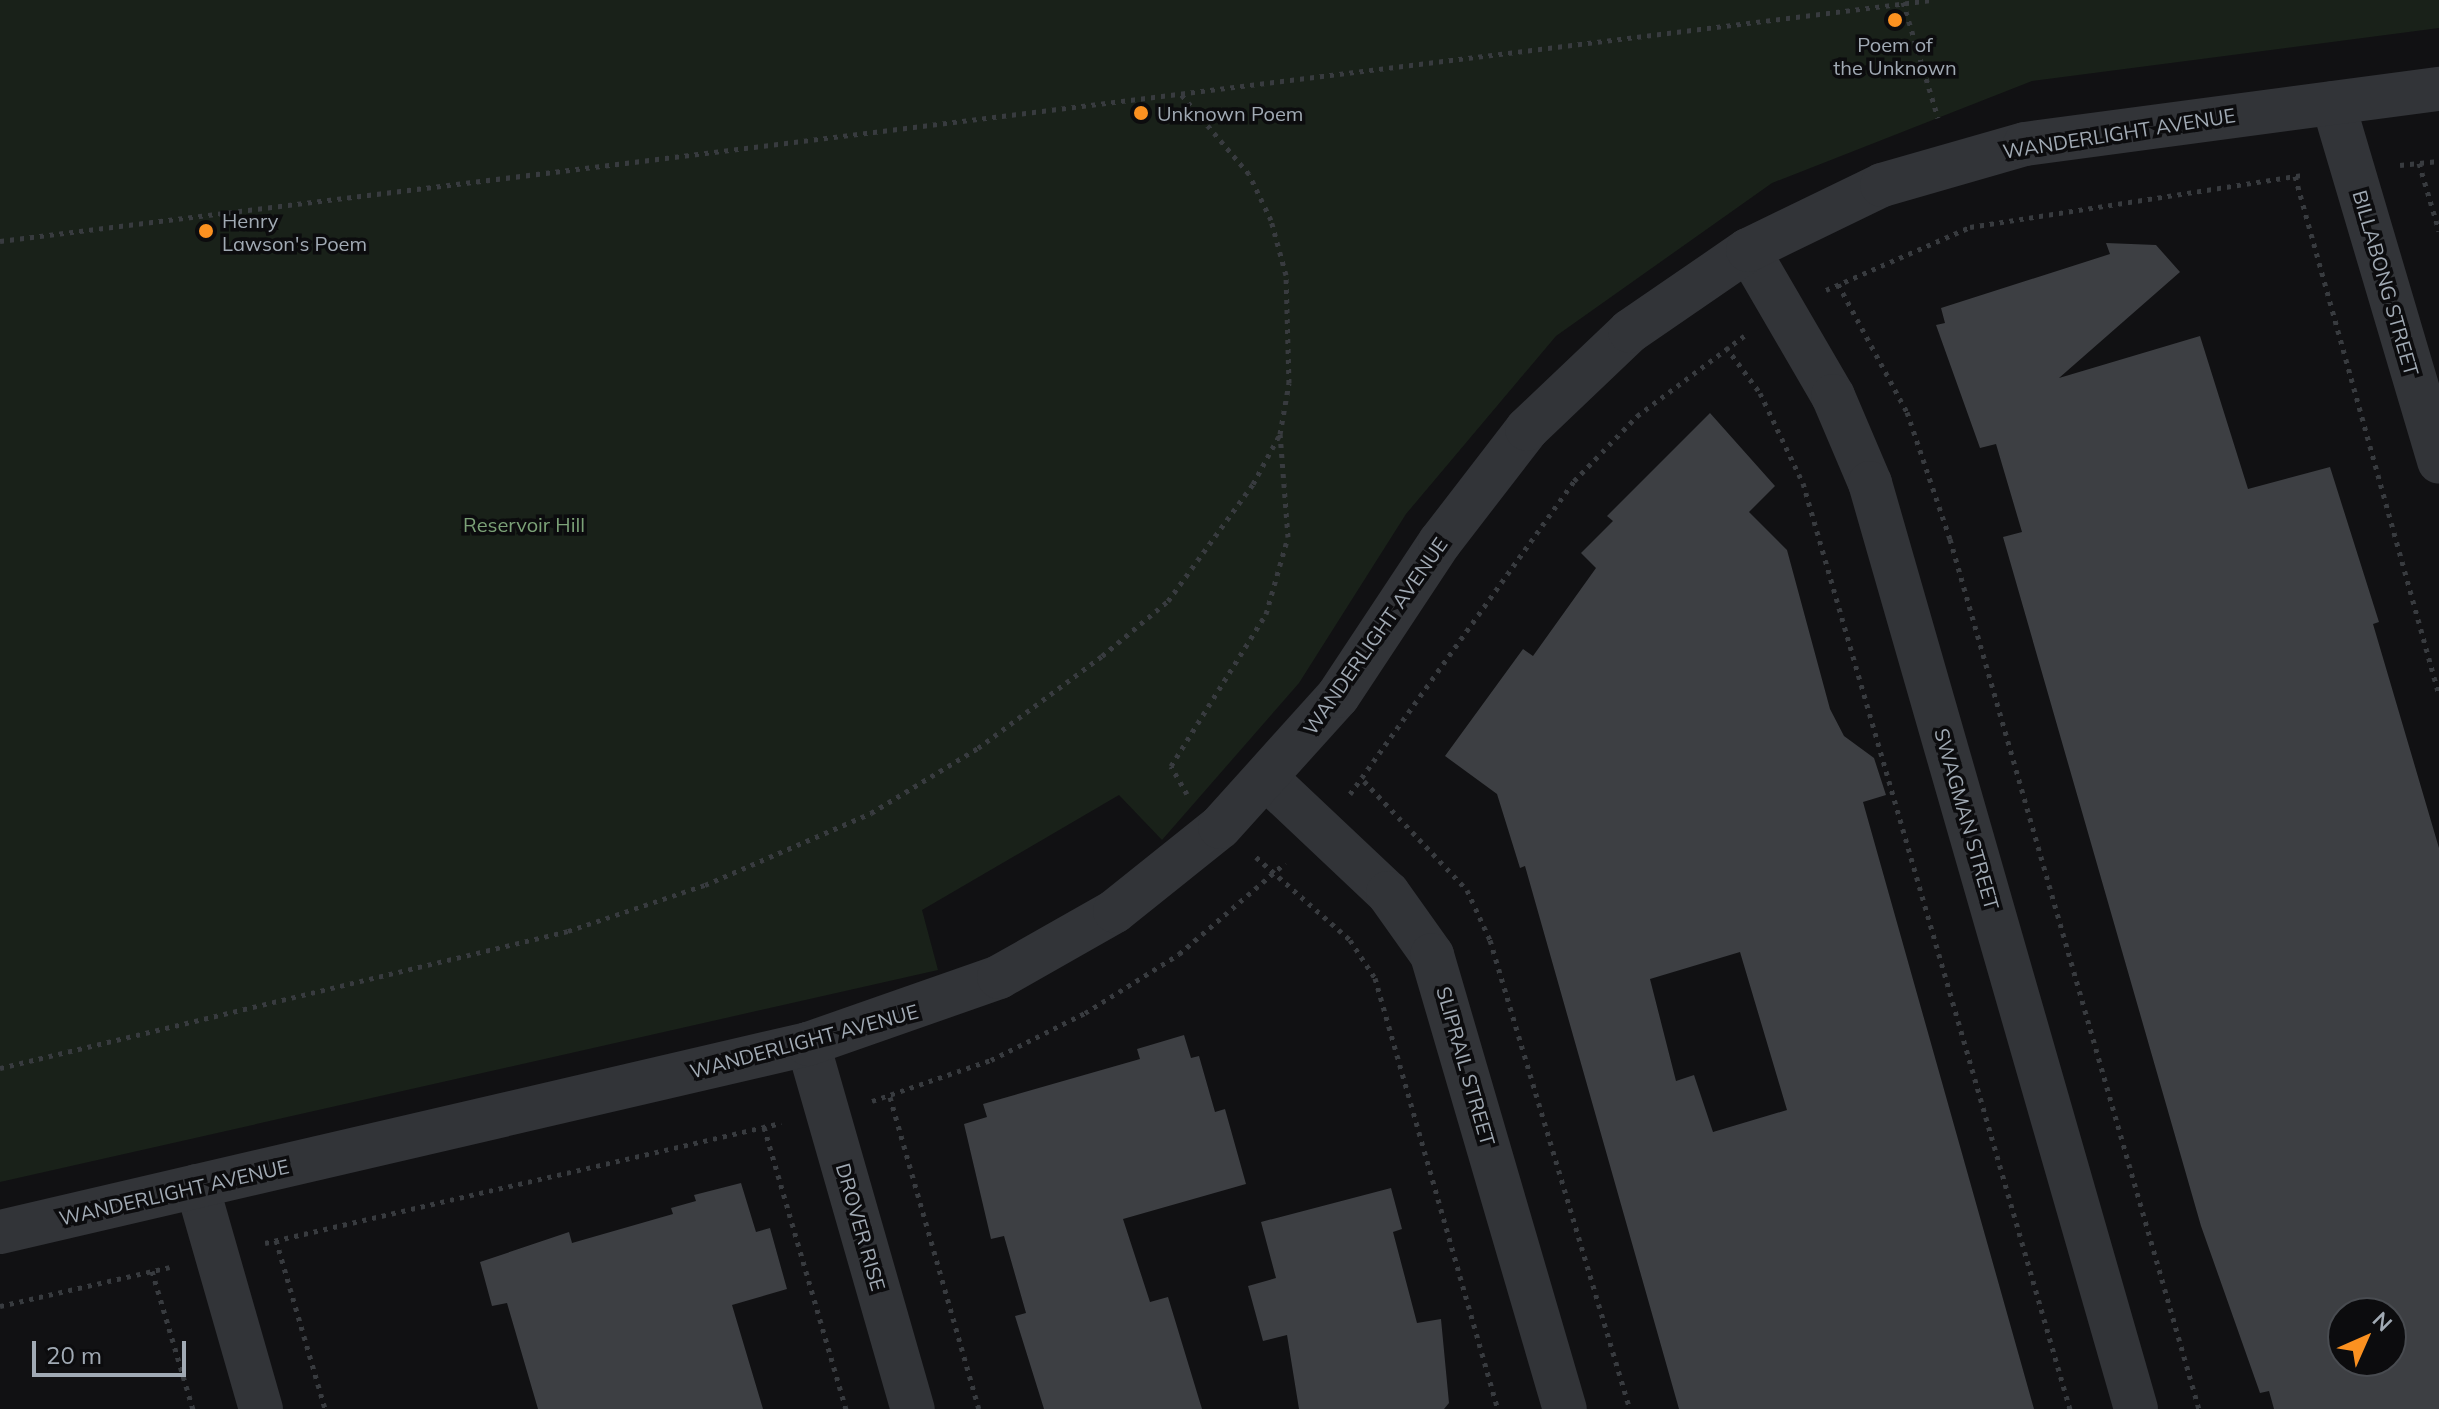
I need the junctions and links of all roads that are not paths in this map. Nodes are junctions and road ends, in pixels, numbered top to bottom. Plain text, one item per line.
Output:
1 (2439, 89) edge
2 (2333, 103) junction
3 (1748, 250) junction
4 (2439, 462) edge
5 (1268, 780) junction
6 (808, 1044) junction
7 (197, 1186) junction
8 (0, 1232) edge
9 (261, 1409) edge
10 (913, 1409) edge
11 (1565, 1409) edge
12 (2136, 1409) edge

1 - 2 street, WANDERLIGHT AVENUE
2 - 3 street, WANDERLIGHT AVENUE
2 - 4 street, BILLABONG STREET
3 - 5 street, WANDERLIGHT AVENUE
3 - 12 street, SWAGMAN STREET
5 - 6 street, WANDERLIGHT AVENUE
5 - 11 street, SLIPRAIL STREET
6 - 7 street, WANDERLIGHT AVENUE
6 - 10 street, DROVER RISE
7 - 8 street, WANDERLIGHT AVENUE
7 - 9 street

